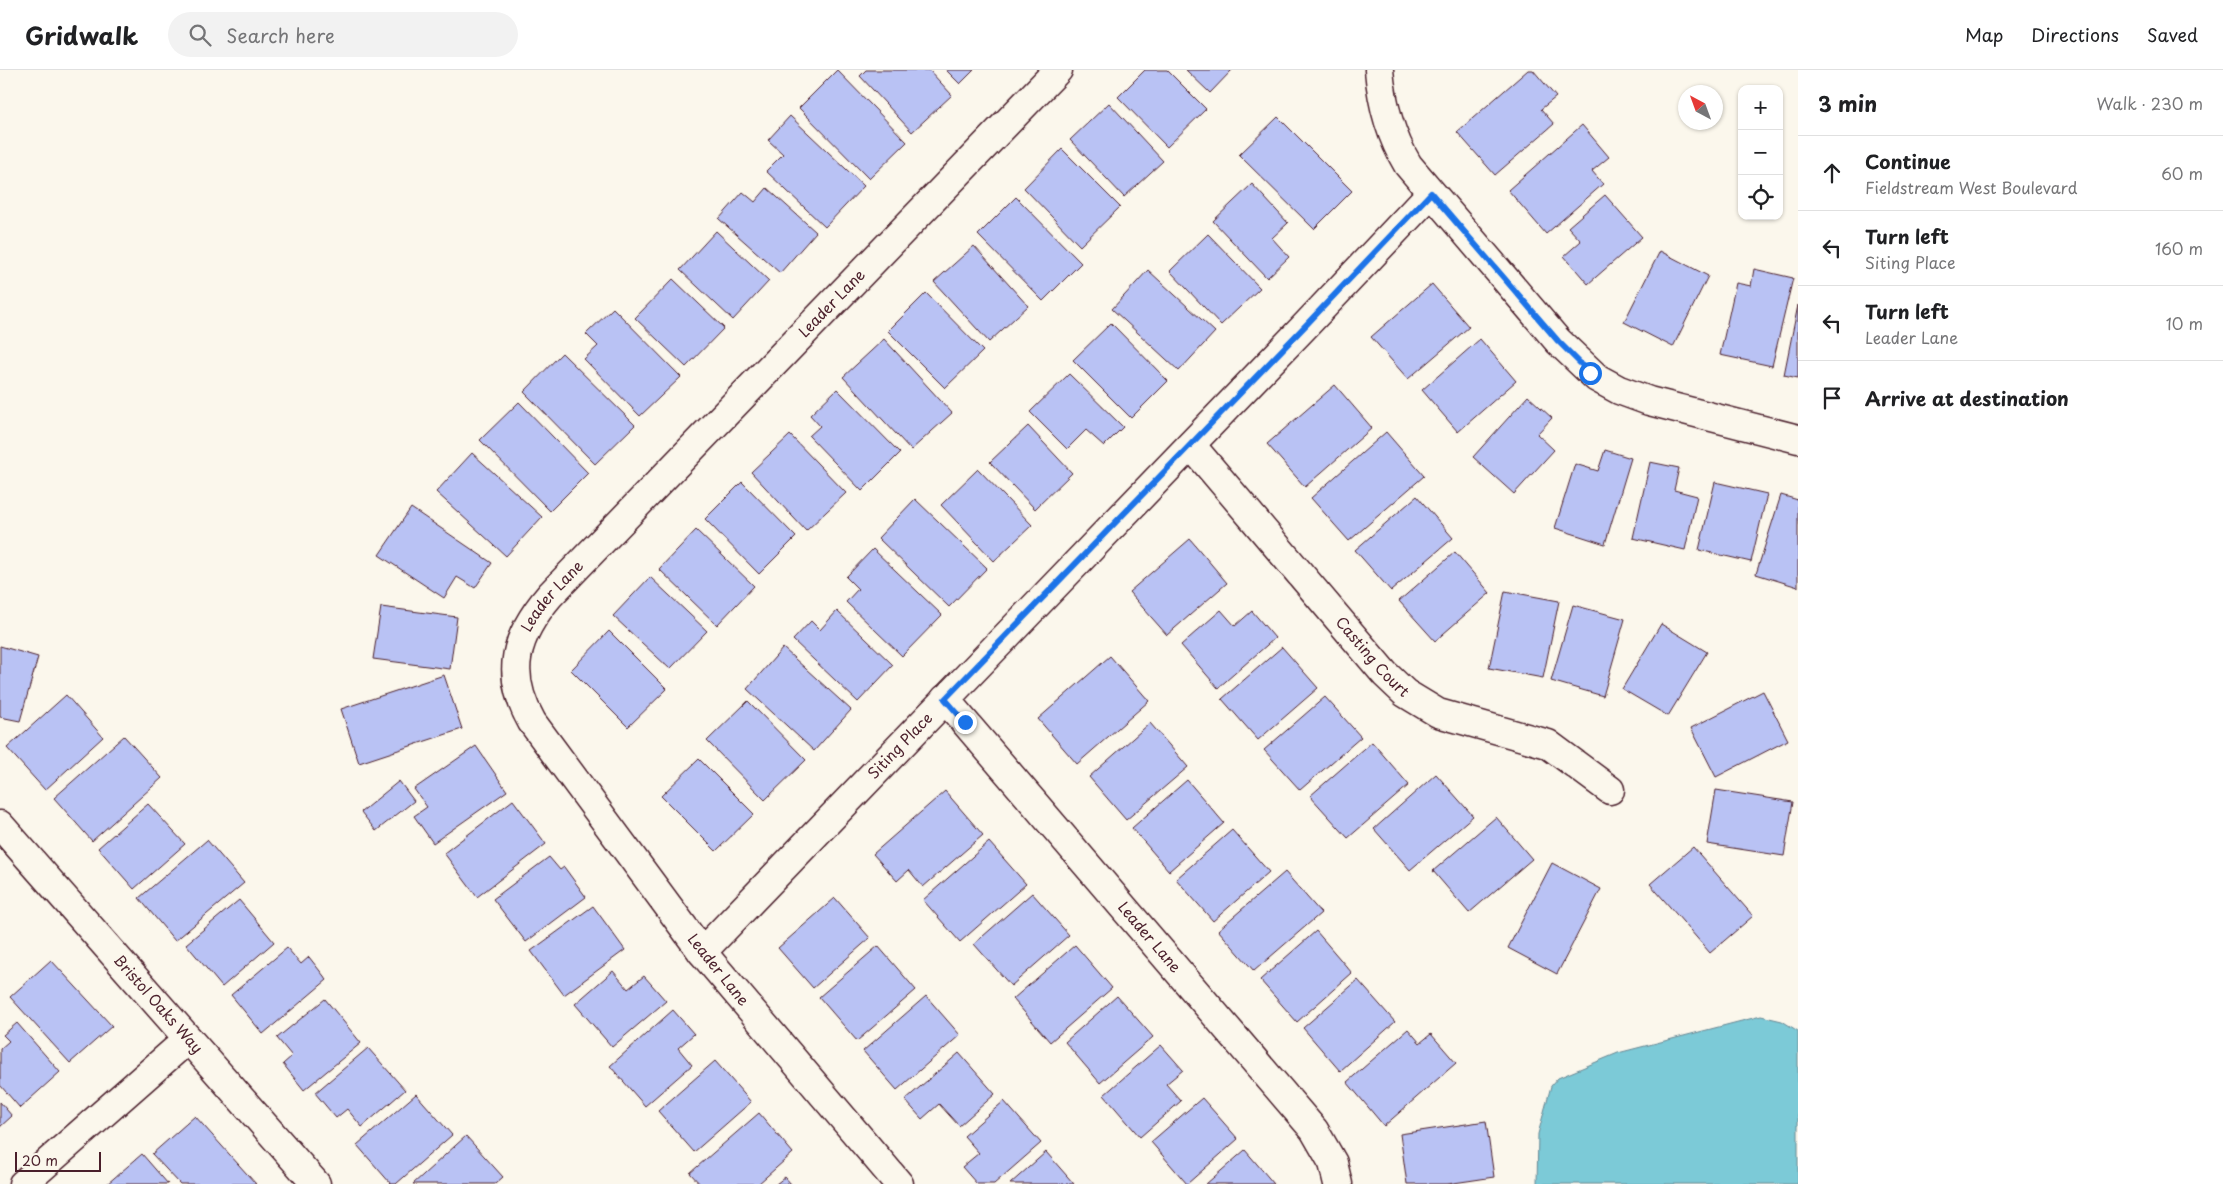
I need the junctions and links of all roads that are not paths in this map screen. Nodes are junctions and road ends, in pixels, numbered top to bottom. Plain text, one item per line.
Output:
1 (1058, 70) edge
2 (1379, 70) edge
3 (1431, 193) junction
4 (1798, 439) edge
5 (1191, 445) junction
6 (945, 699) junction
7 (1610, 790) dead end
8 (0, 825) edge
9 (702, 952) junction
10 (188, 1039) junction
11 (23, 1184) edge
12 (316, 1184) edge
13 (899, 1184) edge
14 (1338, 1184) edge

1 - 9 street, Leader Lane
2 - 3 street
3 - 4 street
3 - 5 street, Siting Place
5 - 6 street, Siting Place
5 - 7 street, Casting Court
6 - 9 street, Siting Place
6 - 14 street, Leader Lane
8 - 10 street, Bristol Oaks Way
9 - 13 street, Leader Lane
10 - 11 street
10 - 12 street, Bristol Oaks Way

